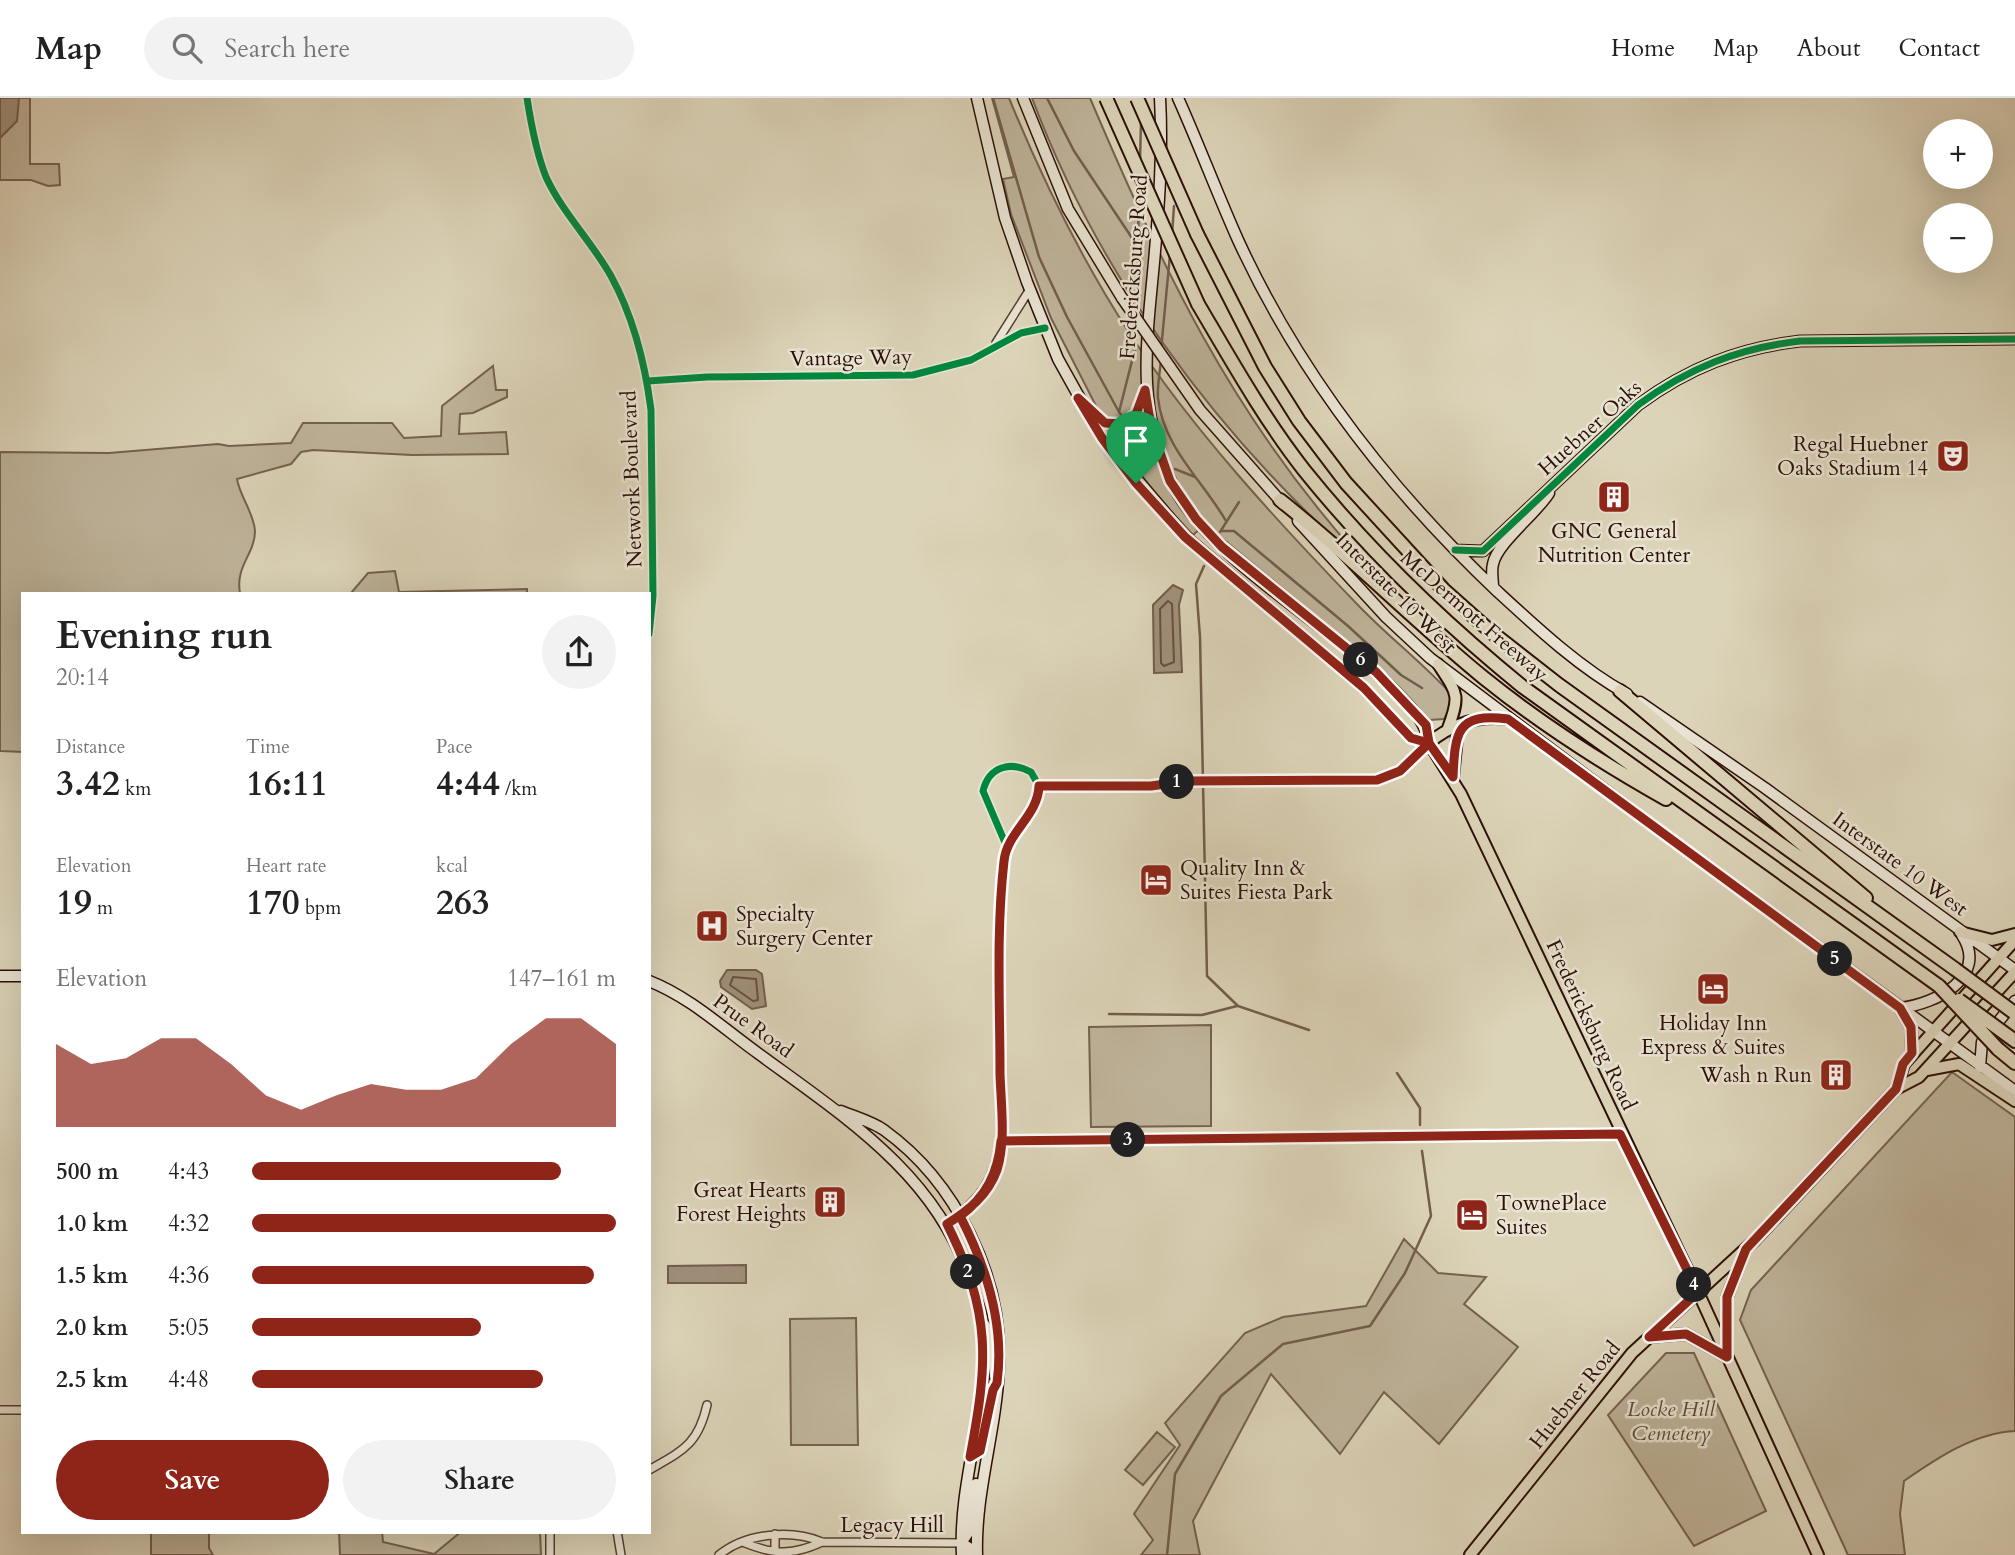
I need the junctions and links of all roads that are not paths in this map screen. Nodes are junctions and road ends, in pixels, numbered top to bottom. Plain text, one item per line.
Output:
1 (527, 98) edge
2 (977, 98) edge
3 (1023, 98) edge
4 (1106, 98) edge
5 (1137, 98) edge
6 (1160, 98) edge
7 (1178, 98) edge
8 (1030, 289) junction
9 (1045, 328) junction
10 (2015, 339) edge
11 (996, 344) junction
12 (648, 382) junction
13 (1145, 390) junction
14 (1078, 398) junction
15 (1553, 488) junction
16 (1280, 500) junction
17 (1454, 550) junction
18 (1493, 587) junction
19 (651, 615) edge
20 (1438, 664) junction
21 (1620, 691) junction
22 (1508, 719) junction
23 (1462, 725) junction
24 (1448, 728) junction
25 (1429, 743) junction
26 (1453, 777) junction
27 (1039, 786) junction
28 (1717, 827) junction
29 (1006, 845) junction
30 (1960, 932) junction
31 (2015, 934) edge
32 (1911, 939) junction
33 (2015, 940) edge
34 (1999, 959) junction
35 (2015, 971) edge
36 (0, 976) edge
37 (21, 976) edge
38 (651, 982) edge
39 (1939, 986) junction
40 (1900, 1008) junction
41 (2014, 1009) edge
42 (1931, 1031) junction
43 (2015, 1041) edge
44 (1949, 1045) junction
45 (1912, 1053) junction
46 (2015, 1063) edge
47 (1980, 1067) junction
48 (1924, 1071) junction
49 (1896, 1089) junction
50 (2015, 1091) edge
51 (2015, 1101) edge
52 (832, 1107) junction
53 (1620, 1134) junction
54 (1001, 1141) junction
55 (960, 1216) junction
56 (947, 1224) junction
57 (1746, 1249) junction
58 (1698, 1292) junction
59 (983, 1322) junction
60 (1649, 1337) junction
61 (1727, 1357) junction
62 (997, 1383) junction
63 (707, 1405) dead end
64 (0, 1410) edge
65 (21, 1410) edge
66 (970, 1457) junction
67 (653, 1464) edge
68 (984, 1466) junction
69 (550, 1534) edge
70 (618, 1534) edge
71 (775, 1535) junction
72 (822, 1542) junction
73 (745, 1543) junction
74 (961, 1543) junction
75 (775, 1553) edge
76 (550, 1555) edge
77 (621, 1555) edge
78 (719, 1555) edge
79 (962, 1555) edge
80 (970, 1555) edge
81 (977, 1555) edge
82 (1470, 1555) edge
83 (1818, 1555) edge

1 - 12 street, Network Boulevard
2 - 8 main road, Fredericksburg Road
3 - 16 main road, Interstate 10 West, bridge
4 - 28 highway, McDermott Freeway, bridge
5 - 32 highway, McDermott Freeway, bridge
6 - 13 main road, Fredericksburg Road
7 - 17 main road, Interstate 10 West
8 - 9 main road, Fredericksburg Road
8 - 11 street, Vantage Way
9 - 11 street, Vantage Way
9 - 14 main road, Fredericksburg Road
10 - 15 main road, Huebner Oaks
11 - 12 street, Vantage Way
12 - 19 street, Network Boulevard
13 - 14 main road
13 - 25 main road, Fredericksburg Road
14 - 25 main road, Fredericksburg Road
15 - 17 main road, Huebner Oaks
15 - 18 main road, Huebner Oaks
16 - 20 main road, Interstate 10 West
16 - 28 highway
17 - 18 main road, Interstate 10 West
18 - 21 main road, Interstate 10 West
20 - 22 main road, Interstate 10 West
20 - 24 main road
21 - 30 main road, Interstate 10 West
21 - 32 highway
22 - 23 main road
22 - 40 main road, Interstate 10 West
23 - 24 main road
23 - 26 main road
24 - 25 main road
25 - 26 main road, Fredericksburg Road
25 - 27 street
26 - 53 main road, Fredericksburg Road
27 - 29 street
27 - 29 street
28 - 39 highway, McDermott Freeway
29 - 54 street
30 - 31 main road
30 - 34 main road, Interstate 10 West
30 - 40 main road
32 - 41 highway, McDermott Freeway, bridge
33 - 34 main road, Huebner Road
34 - 35 main road, Interstate 10 West
34 - 42 main road, Huebner Road
35 - 44 main road, Huebner Road
36 - 37 main road
38 - 52 main road, Prue Road
39 - 43 highway, McDermott Freeway, bridge
39 - 46 highway, bridge
40 - 42 main road, Interstate 10 West
40 - 45 main road
41 - 47 main road
42 - 44 main road, Interstate 10 West
42 - 45 main road, Huebner Road
44 - 47 main road, Interstate 10 West
44 - 48 main road, Huebner Road
45 - 49 main road, Huebner Road
47 - 50 main road, Interstate 10 West
48 - 49 main road, Huebner Road
48 - 51 main road
49 - 57 main road, Huebner Road
52 - 55 main road, Prue Road
52 - 56 main road, Prue Road
53 - 54 main road
53 - 58 main road, Fredericksburg Road
54 - 55 main road
55 - 56 main road
55 - 62 main road, Prue Road
56 - 59 main road, Prue Road
57 - 58 main road, Huebner Road
57 - 61 main road
58 - 60 main road, Huebner Road
58 - 61 main road, Fredericksburg Road
59 - 62 main road
59 - 66 main road
60 - 61 main road
60 - 82 main road, Huebner Road
61 - 83 main road, Fredericksburg Road
62 - 66 main road
62 - 68 main road
63 - 67 street
64 - 65 street
66 - 74 main road
68 - 74 main road
68 - 81 main road
69 - 76 street
70 - 77 street
71 - 72 street, Legacy Hill
71 - 73 street, Legacy Hill
71 - 75 street
72 - 74 street, Legacy Hill
72 - 75 street, Legacy Hill
73 - 75 street, Legacy Hill
73 - 78 street, Legacy Hill
74 - 79 main road
74 - 80 main road

